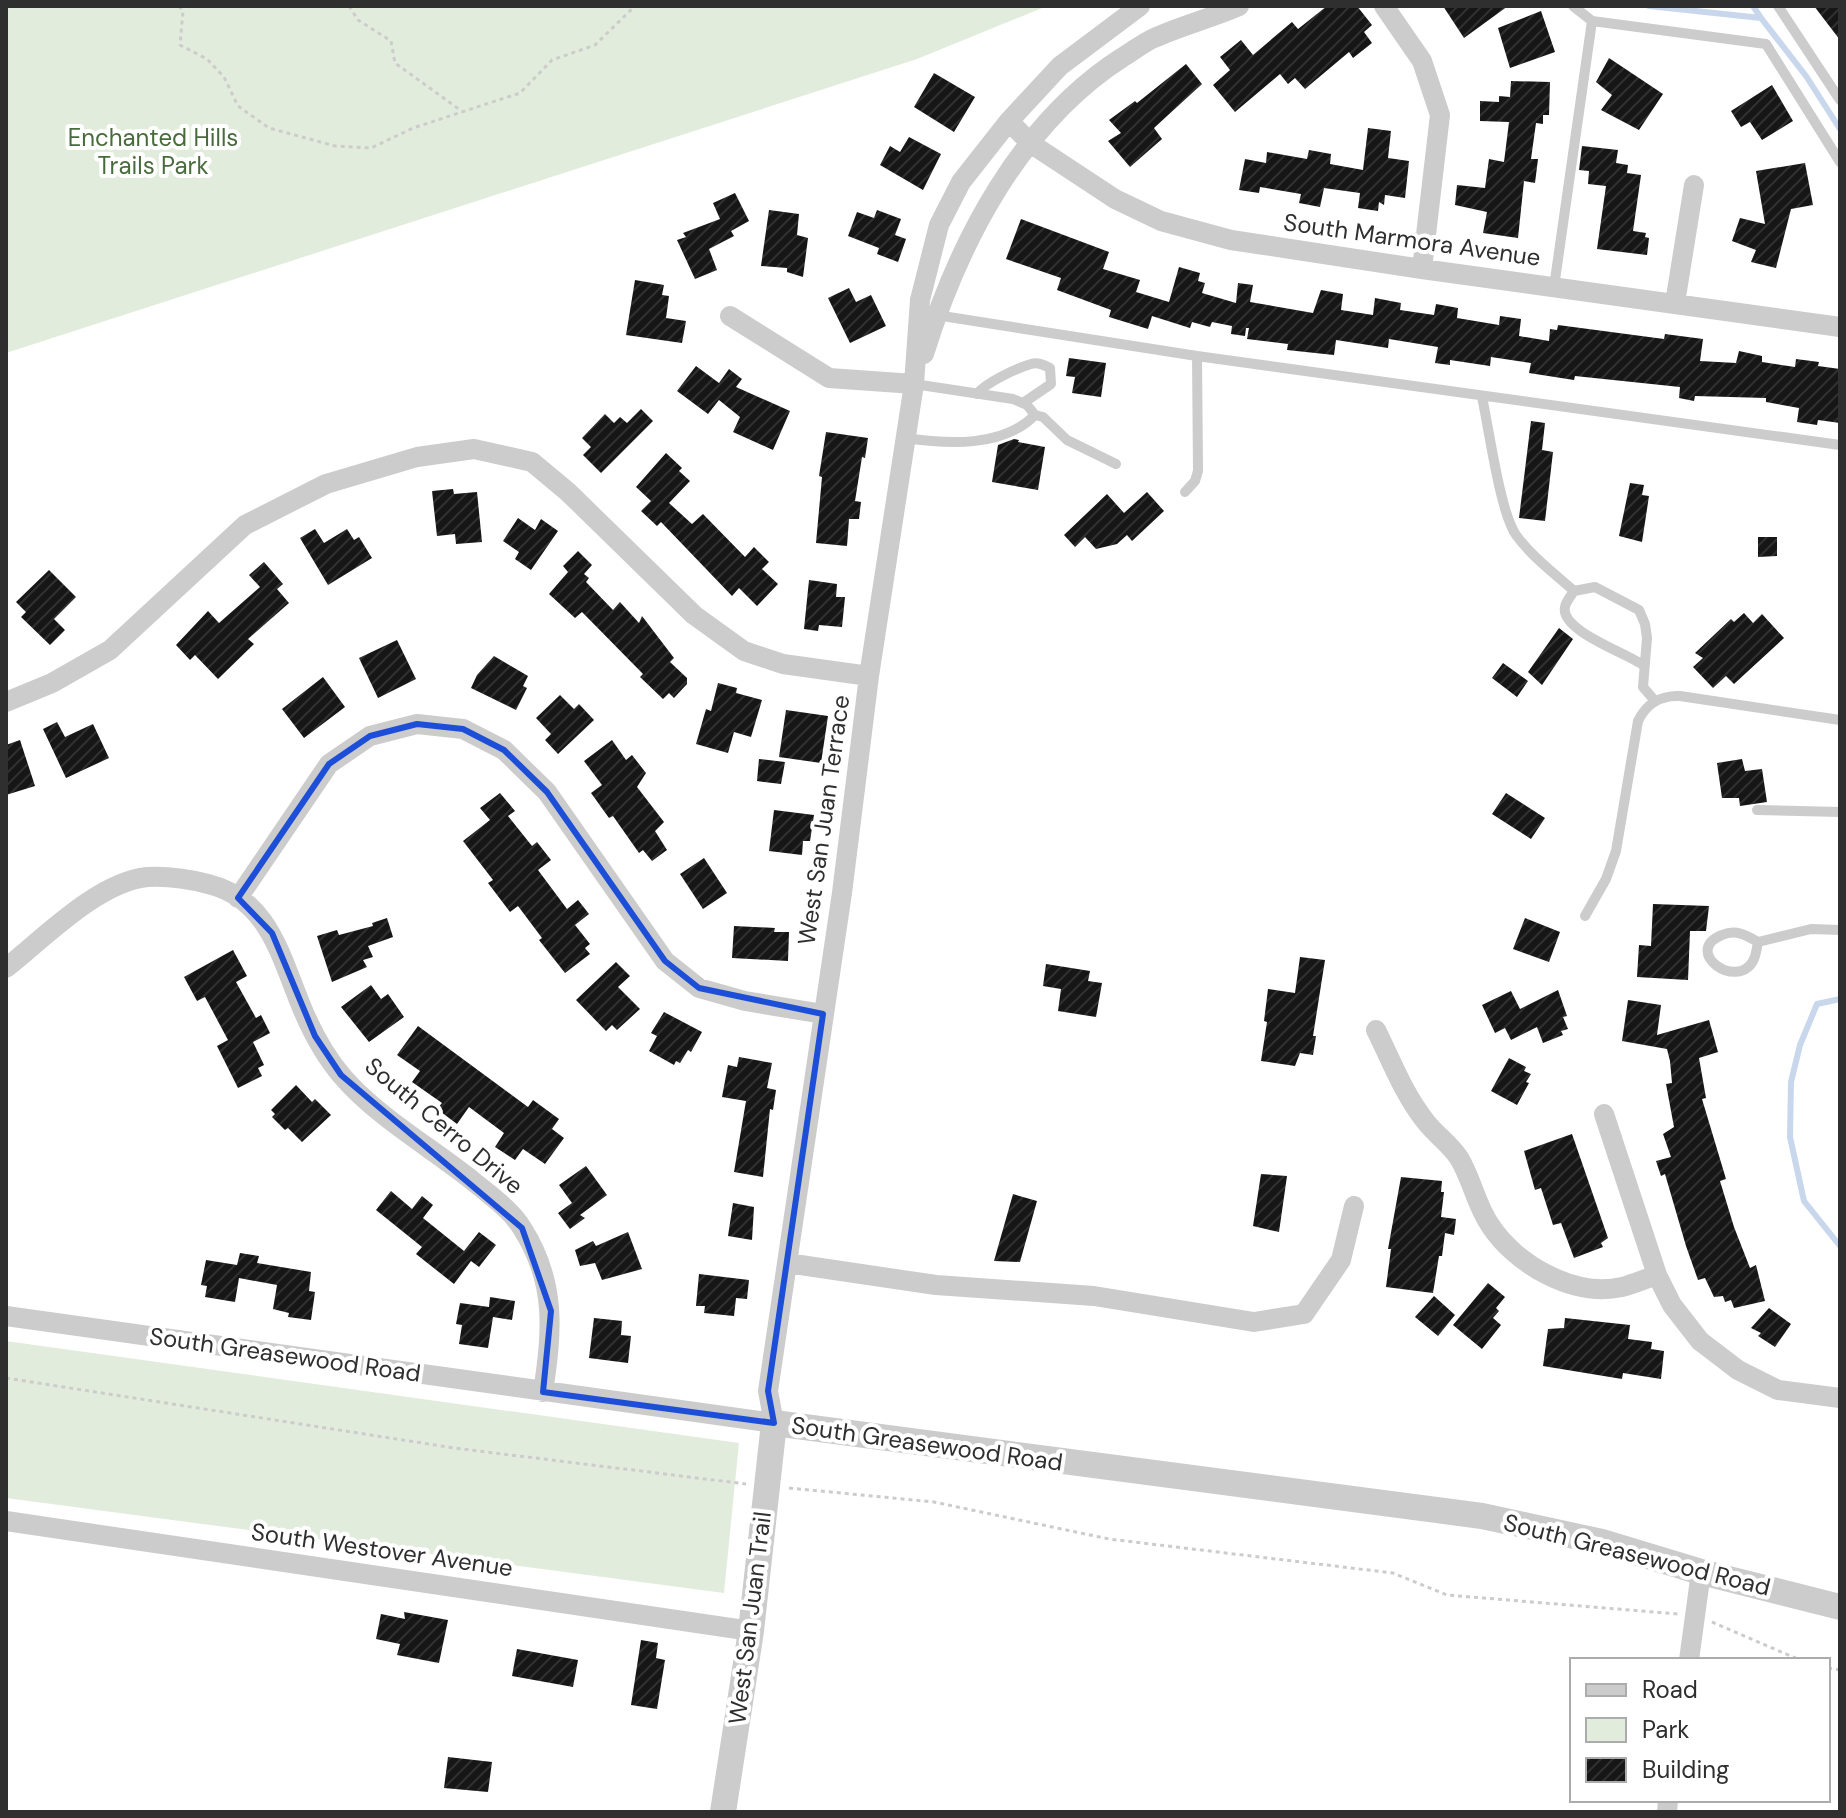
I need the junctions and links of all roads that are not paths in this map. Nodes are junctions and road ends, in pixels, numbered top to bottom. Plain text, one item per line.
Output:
1 (1140, 6) edge
2 (1239, 6) edge
3 (1384, 6) edge
4 (1573, 6) edge
5 (1778, 6) edge
6 (1592, 21) junction
7 (1840, 100) edge
8 (1009, 121) junction
9 (1030, 143) junction
10 (1840, 162) edge
11 (1694, 185) dead end
12 (1422, 269) junction
13 (1554, 287) junction
14 (1675, 303) junction
15 (936, 315) junction
16 (730, 316) dead end
17 (1840, 327) edge
18 (1197, 356) junction
19 (914, 384) junction
20 (977, 394) junction
21 (1482, 397) junction
22 (1023, 403) junction
23 (1035, 415) junction
24 (905, 438) junction
25 (1840, 445) edge
26 (1116, 464) dead end
27 (1185, 492) dead end
28 (1574, 591) junction
29 (1643, 665) junction
30 (869, 676) junction
31 (1655, 701) junction
32 (6, 702) edge
33 (1840, 720) edge
34 (1757, 810) dead end
35 (1840, 812) edge
36 (238, 898) junction
37 (1585, 916) dead end
38 (1840, 930) edge
39 (1758, 942) junction
40 (6, 968) edge
41 (823, 1014) junction
42 (1376, 1030) dead end
43 (1604, 1114) dead end
44 (1354, 1206) dead end
45 (787, 1263) junction
46 (1657, 1275) junction
47 (6, 1316) edge
48 (543, 1392) junction
49 (1840, 1398) edge
50 (774, 1423) junction
51 (6, 1521) edge
52 (1701, 1572) junction
53 (1840, 1607) edge
54 (751, 1631) junction
55 (1689, 1658) edge
56 (723, 1812) edge

1 - 8 street, West San Juan Terrace
2 - 9 street, West San Juan Terrace
3 - 12 street
4 - 6 lane
5 - 7 lane
6 - 10 lane
6 - 13 lane
8 - 9 street, South Marmora Avenue
8 - 19 street, West San Juan Terrace
9 - 12 street, South Marmora Avenue
9 - 15 street, West San Juan Terrace
11 - 14 street
12 - 13 street, South Marmora Avenue
13 - 14 street, South Marmora Avenue
14 - 17 street, South Marmora Avenue
15 - 18 lane
15 - 19 street, West San Juan Terrace
16 - 19 street
18 - 21 lane
18 - 27 lane
19 - 20 lane
19 - 24 street, West San Juan Terrace
20 - 22 lane
20 - 22 lane
21 - 25 lane
21 - 28 lane
22 - 23 lane
23 - 24 lane
23 - 26 lane
24 - 30 street, West San Juan Terrace
28 - 29 lane
28 - 29 lane
29 - 31 lane
30 - 32 street
30 - 41 street, West San Juan Terrace
31 - 33 lane
31 - 37 lane
34 - 35 lane
36 - 40 street, South Cerro Drive
36 - 41 street
36 - 48 street, South Cerro Drive
38 - 39 lane
39 - 39 lane
41 - 45 street, West San Juan Terrace
42 - 46 street
43 - 46 street
44 - 45 street
45 - 50 street, West San Juan Terrace
46 - 49 street
47 - 48 street, South Greasewood Road
48 - 50 street, South Greasewood Road
50 - 52 street, South Greasewood Road
50 - 54 street, West San Juan Trail
51 - 54 street, South Westover Avenue
52 - 53 street, South Greasewood Road
52 - 55 street
54 - 56 street, West San Juan Trail

